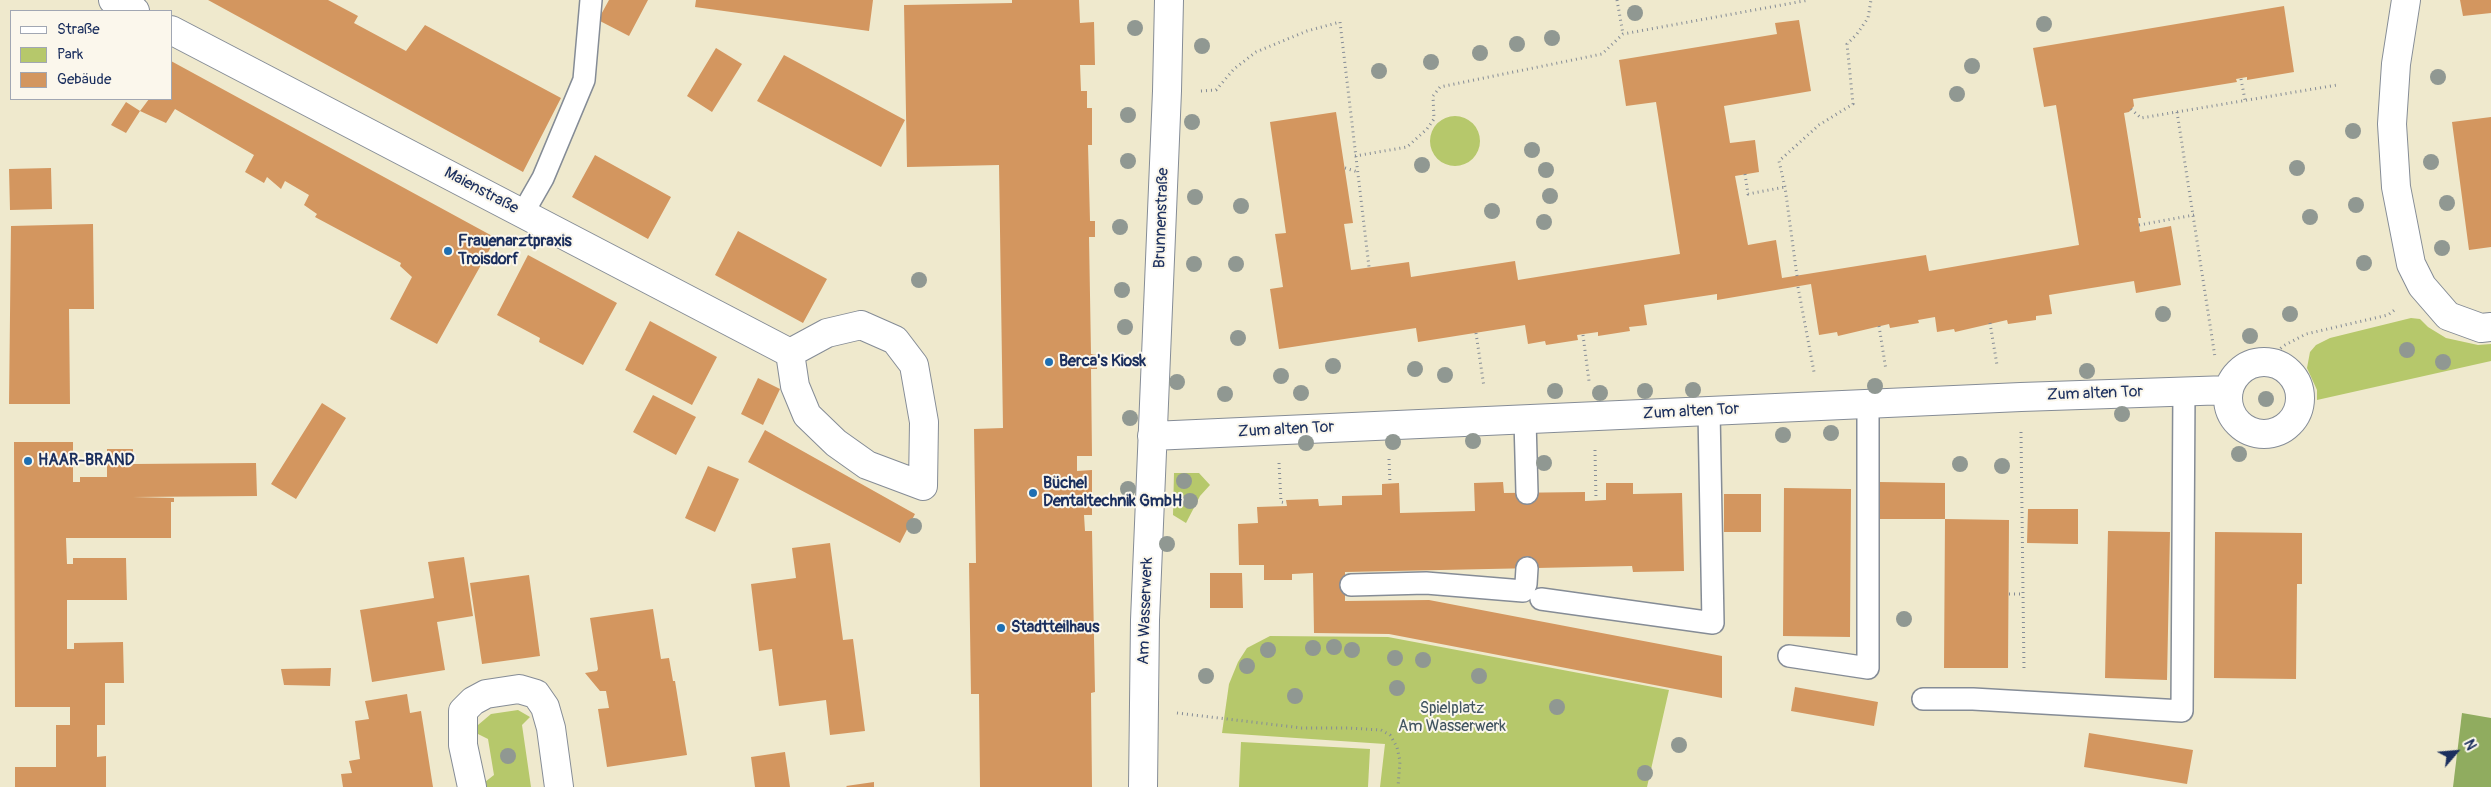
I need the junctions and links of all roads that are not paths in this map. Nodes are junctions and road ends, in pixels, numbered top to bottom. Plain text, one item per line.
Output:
1 (113, 0) edge
2 (591, 0) edge
3 (1169, 0) edge
4 (2406, 0) edge
5 (133, 10) edge
6 (172, 31) edge
7 (522, 213) junction
8 (2486, 327) edge
9 (790, 353) junction
10 (2184, 390) junction
11 (2224, 390) junction
12 (1880, 404) junction
13 (1709, 411) junction
14 (1525, 420) junction
15 (1152, 436) junction
16 (1526, 493) dead end
17 (1527, 568) dead end
18 (1351, 585) dead end
19 (1541, 599) dead end
20 (1789, 656) dead end
21 (1923, 699) dead end
22 (472, 787) edge
23 (559, 787) edge
24 (1143, 787) edge

1 - 5 street
2 - 7 lane
3 - 15 street, Brunnenstraße
4 - 8 street
6 - 7 street, Maienstraße
7 - 9 street, Maienstraße
9 - 9 street
10 - 11 street, Zum alten Tor
10 - 12 street, Zum alten Tor
10 - 21 lane
11 - 11 street
12 - 13 street, Zum alten Tor
12 - 20 lane
13 - 14 street, Zum alten Tor
13 - 19 lane
14 - 15 street, Zum alten Tor
14 - 16 lane
15 - 24 street, Am Wasserwerk
17 - 18 lane
22 - 23 street

